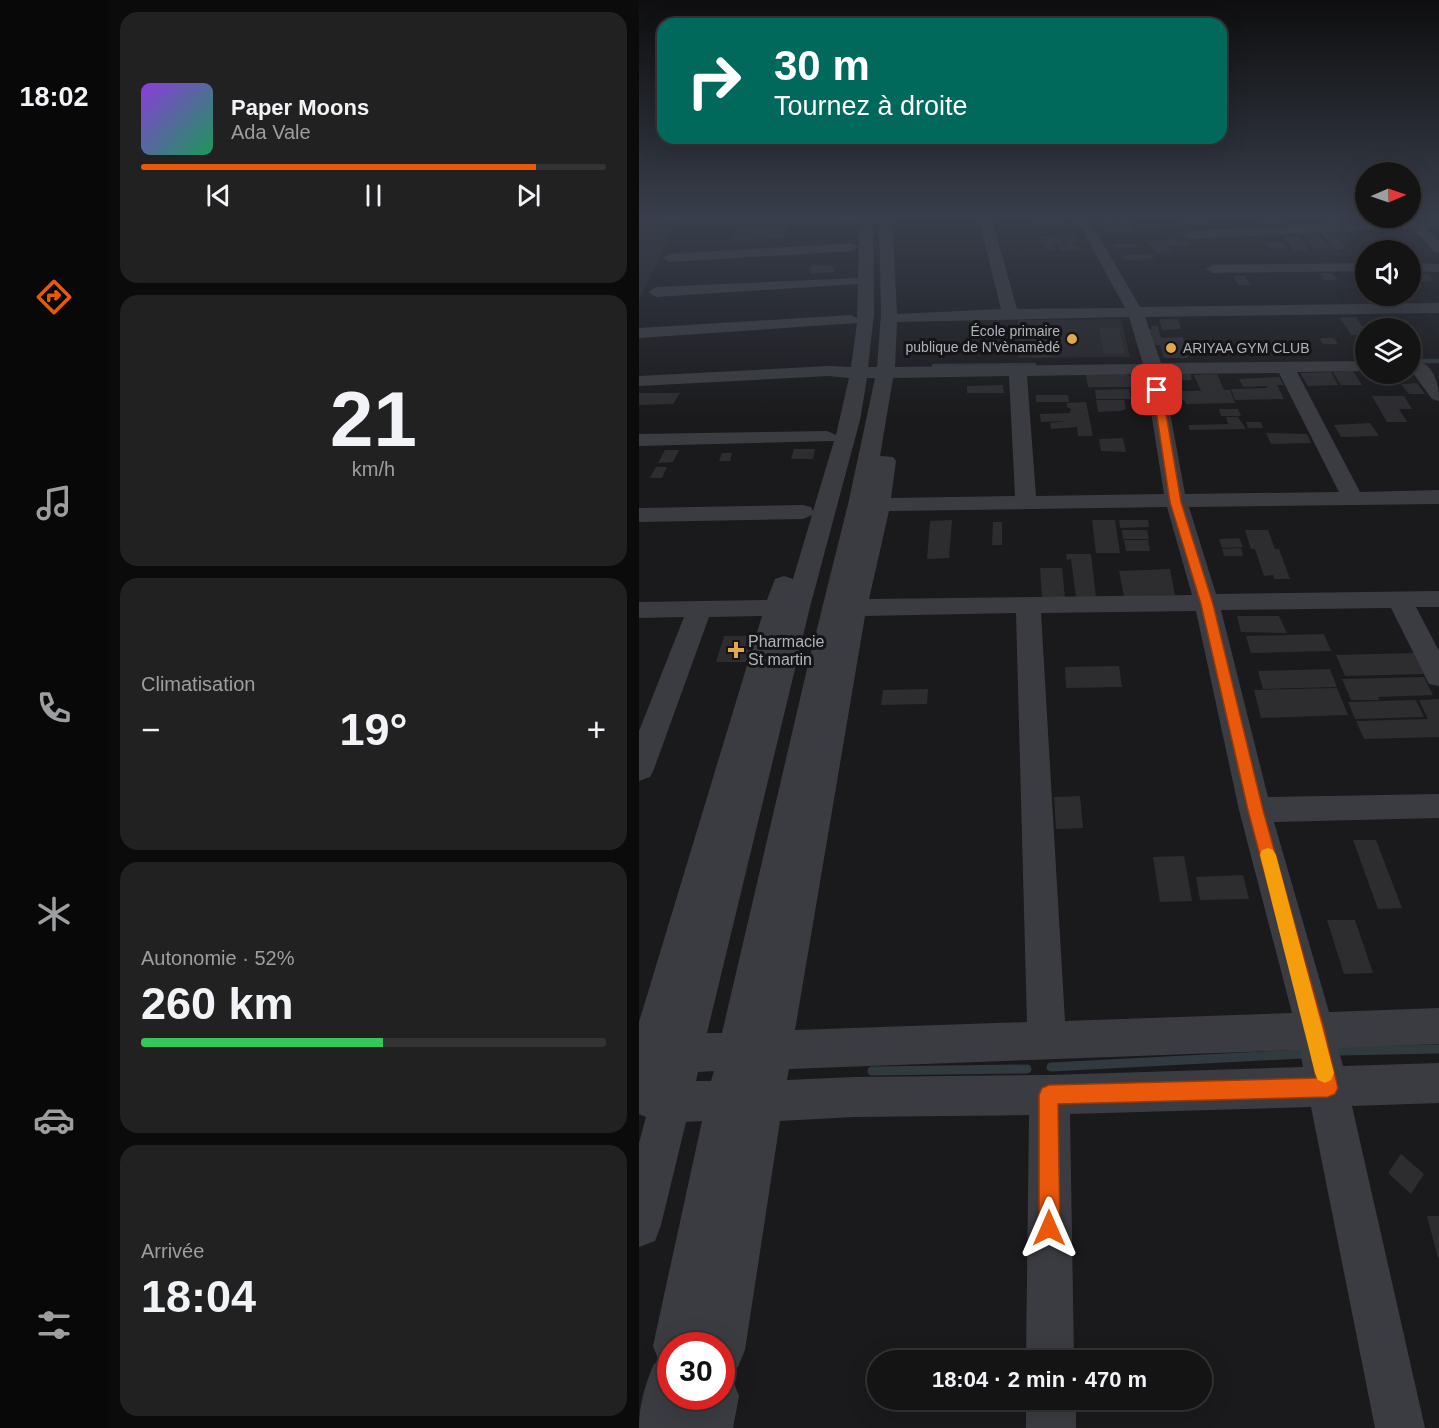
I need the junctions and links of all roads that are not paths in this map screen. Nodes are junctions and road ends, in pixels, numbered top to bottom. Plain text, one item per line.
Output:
1 (660, 283) edge
2 (838, 283) edge
3 (853, 283) edge
4 (864, 283) edge
5 (887, 283) edge
6 (898, 283) edge
7 (1002, 283) edge
8 (1118, 283) edge
9 (1223, 283) edge
10 (652, 303) junction
11 (1439, 308) edge
12 (1243, 310) junction
13 (1135, 312) junction
14 (1010, 314) junction
15 (899, 318) junction
16 (851, 320) junction
17 (639, 333) edge
18 (1355, 356) edge
19 (1421, 362) edge
20 (1152, 363) junction
21 (1355, 366) edge
22 (1285, 367) junction
23 (867, 369) junction
24 (1018, 370) junction
25 (639, 381) edge
26 (1439, 395) edge
27 (827, 437) junction
28 (639, 440) edge
29 (1352, 497) junction
30 (1439, 497) edge
31 (1176, 502) junction
32 (1026, 504) junction
33 (879, 505) junction
34 (804, 512) junction
35 (639, 515) edge
36 (1439, 599) edge
37 (1400, 600) junction
38 (1207, 604) junction
39 (1028, 606) junction
40 (787, 607) junction
41 (700, 608) junction
42 (843, 608) junction
43 (639, 610) edge
44 (1439, 677) edge
45 (639, 769) edge
46 (1439, 806) edge
47 (1255, 810) junction
48 (1439, 1026) edge
49 (1315, 1029) junction
50 (1047, 1040) junction
51 (755, 1050) junction
52 (653, 1076) edge
53 (1439, 1083) edge
54 (1328, 1088) junction
55 (1049, 1095) junction
56 (745, 1101) junction
57 (639, 1225) edge
58 (681, 1332) edge
59 (723, 1332) edge
60 (1050, 1350) edge
61 (665, 1410) edge
62 (711, 1410) edge
63 (1051, 1410) edge
64 (661, 1428) edge
65 (708, 1428) edge
66 (1051, 1428) edge
67 (1400, 1428) edge

1 - 10 street
2 - 10 street
3 - 16 street
4 - 23 street
5 - 23 street
6 - 15 street
7 - 14 street
8 - 13 street
9 - 12 street
10 - 17 street
11 - 12 street
12 - 13 street
13 - 14 street
13 - 20 street
14 - 15 street
15 - 23 street
16 - 17 street
16 - 23 street
18 - 20 street
19 - 26 street
20 - 22 street
20 - 23 street
20 - 24 street
20 - 31 street
21 - 22 street
22 - 29 street
23 - 24 street
23 - 25 street
23 - 27 street
23 - 33 street
23 - 40 street
23 - 42 street
24 - 32 street
27 - 28 street
27 - 34 street
29 - 30 street
29 - 31 street
31 - 32 street
31 - 38 street
32 - 33 street
33 - 42 street
34 - 35 street
34 - 40 street
36 - 37 street
37 - 38 street
37 - 44 street
38 - 39 street
38 - 47 street
39 - 42 street
39 - 50 street
40 - 41 street
40 - 42 street
40 - 52 street
41 - 43 street
41 - 45 street
42 - 51 street
46 - 47 street
47 - 49 street
48 - 49 street
49 - 50 street
49 - 54 street
50 - 51 street
51 - 52 street
51 - 56 street
52 - 56 street
52 - 57 street
53 - 54 street
54 - 55 street
54 - 67 street
55 - 56 street
55 - 60 street
56 - 58 street
56 - 59 street
61 - 64 street
62 - 65 street
63 - 66 street

